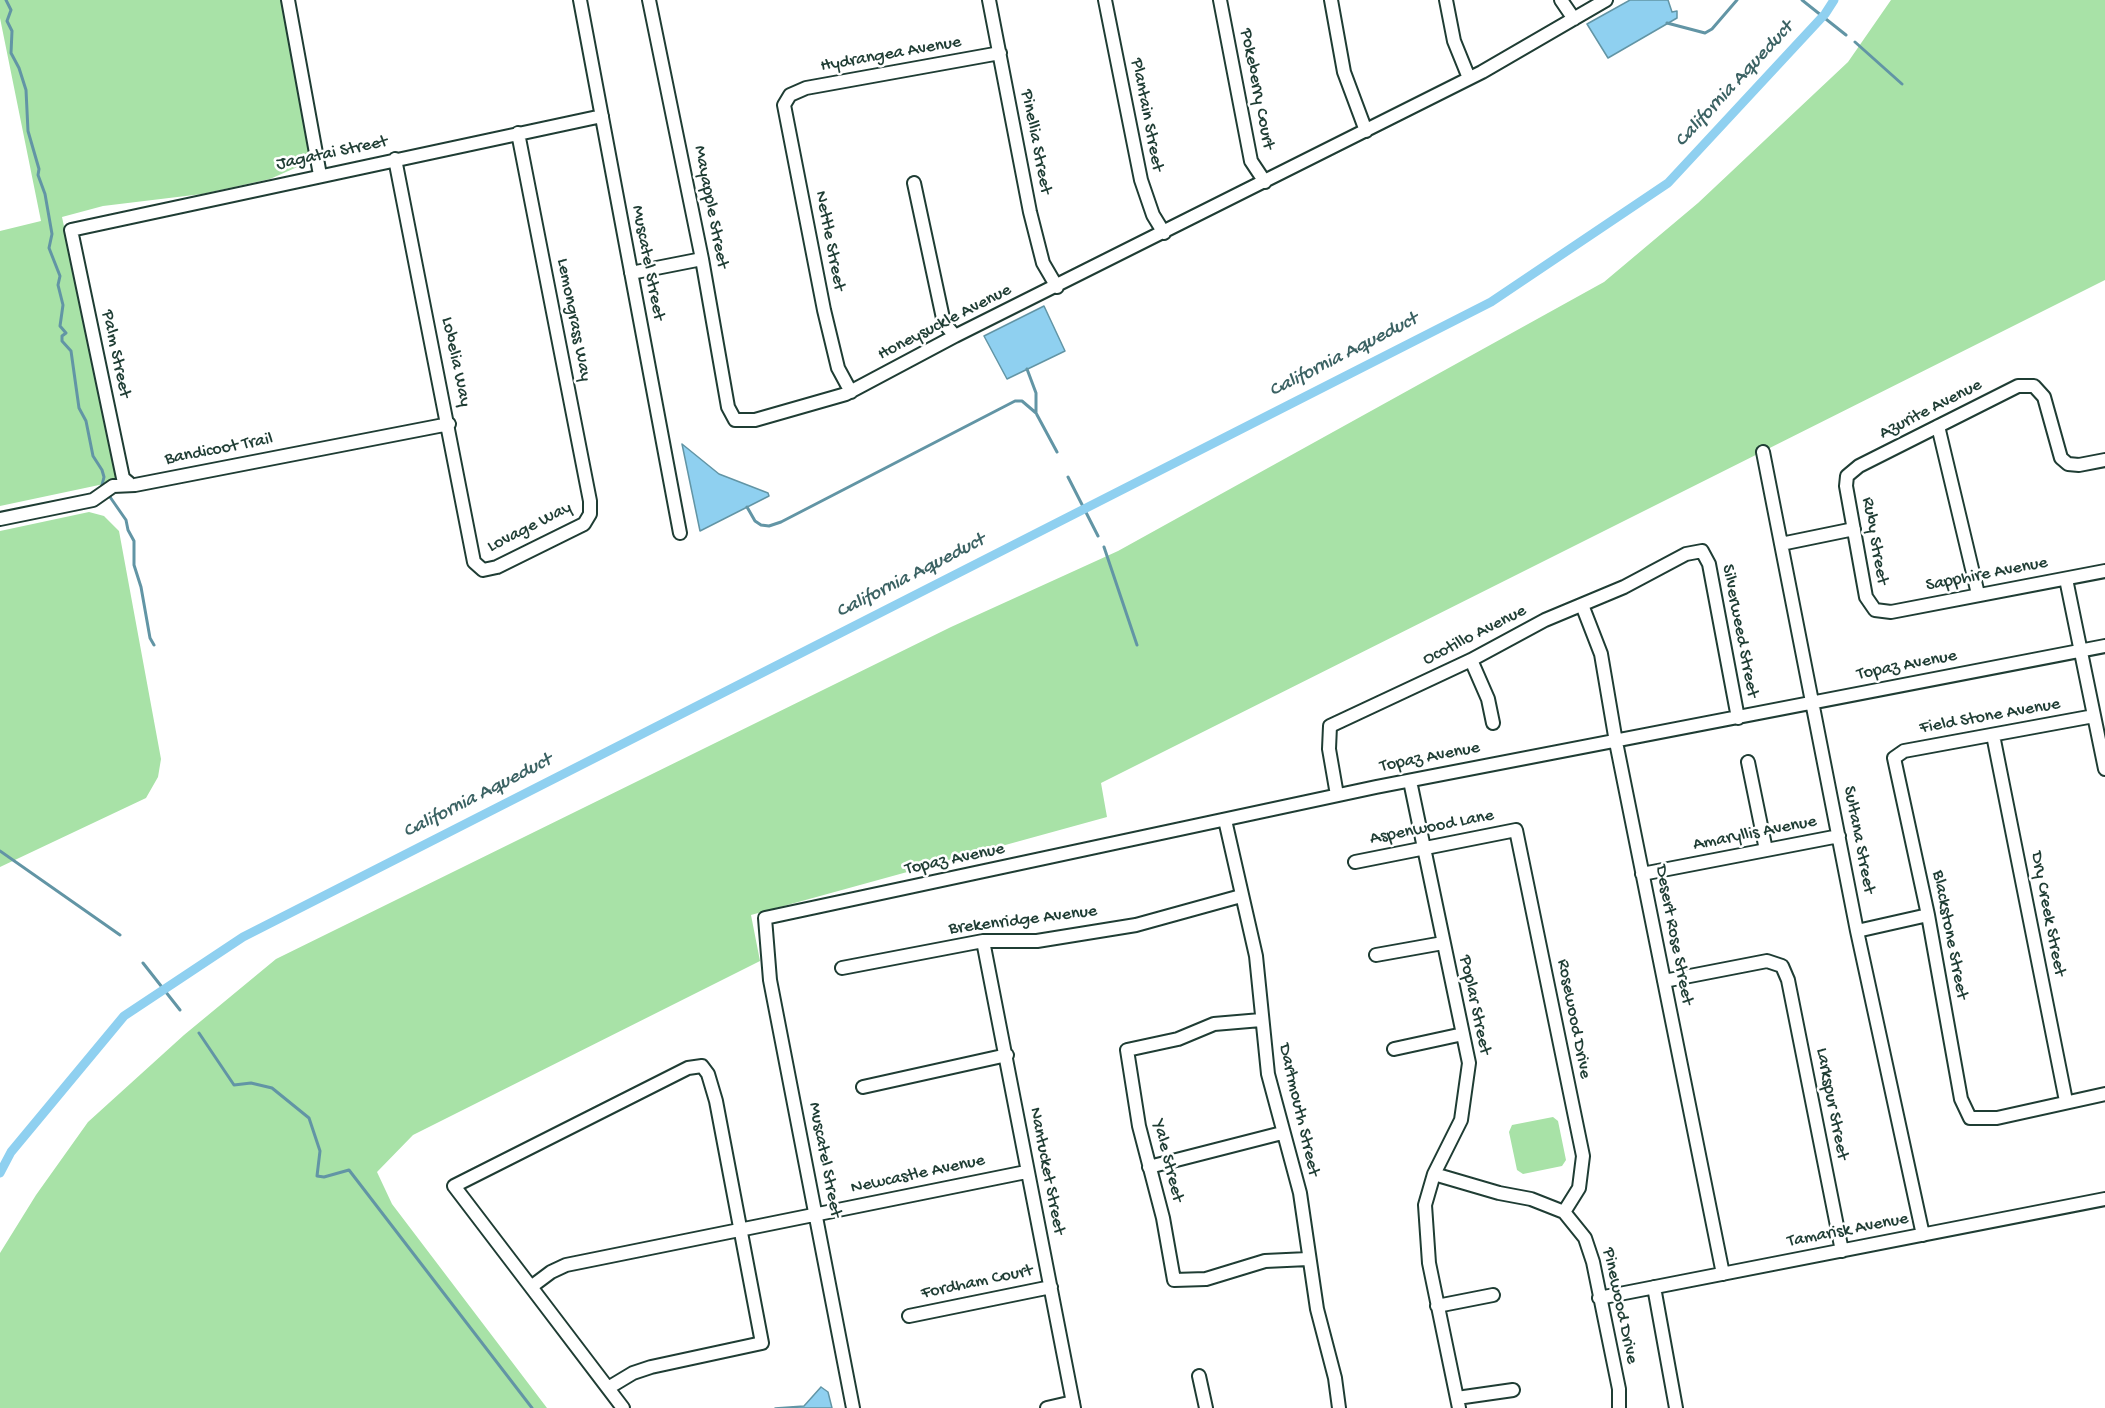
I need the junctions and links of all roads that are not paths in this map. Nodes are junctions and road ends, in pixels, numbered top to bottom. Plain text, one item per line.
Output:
1 (288, 0) edge
2 (580, 0) edge
3 (649, 0) edge
4 (989, 0) edge
5 (1105, 0) edge
6 (1220, 0) edge
7 (1330, 0) edge
8 (1446, 0) edge
9 (1561, 0) edge
10 (1606, 0) edge
11 (1574, 19) junction
12 (1000, 54) junction
13 (1469, 78) junction
14 (790, 95) joint
15 (602, 116) junction
16 (1366, 131) junction
17 (518, 133) junction
18 (395, 159) junction
19 (320, 175) junction
20 (1264, 182) junction
21 (914, 183) dead end
22 (70, 230) joint
23 (1164, 232) junction
24 (702, 259) junction
25 (631, 273) junction
26 (1057, 287) junction
27 (955, 336) junction
28 (851, 392) junction
29 (735, 420) joint
30 (449, 424) junction
31 (1938, 426) junction
32 (1763, 452) dead end
33 (2105, 460) edge
34 (1847, 476) joint
35 (129, 483) junction
36 (590, 514) joint
37 (0, 519) edge
38 (1854, 529) junction
39 (680, 533) dead end
40 (1781, 544) junction
41 (1702, 551) joint
42 (483, 570) joint
43 (2105, 570) edge
44 (2066, 579) junction
45 (1977, 594) junction
46 (1582, 605) junction
47 (1875, 609) joint
48 (2105, 646) edge
49 (2081, 650) junction
50 (1471, 660) junction
51 (1813, 704) junction
52 (2094, 716) junction
53 (1738, 718) junction
54 (1493, 723) dead end
55 (1993, 735) junction
56 (1616, 742) junction
57 (1894, 758) joint
58 (1748, 762) dead end
59 (2105, 769) edge
60 (1410, 780) junction
61 (1337, 795) junction
62 (1225, 820) junction
63 (1516, 830) joint
64 (1839, 836) junction
65 (1426, 847) junction
66 (1766, 850) junction
67 (1354, 862) dead end
68 (1642, 874) junction
69 (1241, 896) junction
70 (1928, 915) junction
71 (765, 918) joint
72 (1857, 931) junction
73 (983, 941) junction
74 (1443, 943) junction
75 (1376, 955) dead end
76 (842, 968) dead end
77 (1664, 981) junction
78 (1261, 1020) junction
79 (1463, 1034) junction
80 (1394, 1049) dead end
81 (1007, 1056) junction
82 (863, 1087) dead end
83 (2105, 1094) edge
84 (2067, 1101) junction
85 (1282, 1133) junction
86 (1149, 1167) junction
87 (1026, 1172) junction
88 (1434, 1174) junction
89 (2105, 1199) edge
90 (1564, 1212) junction
91 (816, 1215) junction
92 (740, 1230) junction
93 (1923, 1235) junction
94 (1842, 1251) junction
95 (1308, 1259) junction
96 (1723, 1274) junction
97 (531, 1287) junction
98 (1051, 1287) junction
99 (1654, 1287) junction
100 (1493, 1294) dead end
101 (1599, 1298) junction
102 (1437, 1306) junction
103 (909, 1316) dead end
104 (1199, 1376) dead end
105 (608, 1388) junction
106 (1513, 1390) dead end
107 (1458, 1403) edge
108 (1074, 1405) edge
109 (623, 1408) edge
110 (853, 1408) edge
111 (1047, 1408) edge
112 (1206, 1408) edge
113 (1340, 1408) edge
114 (1619, 1408) edge
115 (1676, 1408) edge

1 - 19 street
2 - 15 street, Muscatel Street
3 - 24 street, Mayapple Street
4 - 12 street, Pinellia Street
5 - 23 street, Plantain Street
6 - 20 street, Pokeberry Court
7 - 16 street
8 - 13 street
9 - 11 street
10 - 11 street, Honeysuckle Avenue
11 - 13 street, Honeysuckle Avenue
12 - 14 street, Hydrangea Avenue
12 - 26 street, Pinellia Street
13 - 16 street, Honeysuckle Avenue
14 - 28 street, Nettle Street
15 - 17 street, Jagatai Street
15 - 25 street, Muscatel Street
16 - 20 street, Honeysuckle Avenue
17 - 18 street, Jagatai Street
17 - 36 street, Lemongrass Way
18 - 19 street, Jagatai Street
18 - 30 street, Lobelia Way
19 - 22 street, Jagatai Street
20 - 23 street, Honeysuckle Avenue
21 - 27 street
22 - 35 street, Palm Street
23 - 26 street, Honeysuckle Avenue
24 - 25 street
24 - 29 street, Mayapple Street
25 - 39 street, Muscatel Street
26 - 27 street, Honeysuckle Avenue
27 - 28 street, Honeysuckle Avenue
28 - 29 street, Honeysuckle Avenue
30 - 35 street, Bandicoot Trail
30 - 42 street, Lobelia Way
31 - 33 street, Azurite Avenue
31 - 34 street, Azurite Avenue
31 - 45 street
32 - 40 street, Sultana Street
34 - 38 street, Ruby Street
35 - 37 street, Bandicoot Trail
36 - 42 street, Lovage Way
38 - 40 street
38 - 47 street, Ruby Street
40 - 51 street, Sultana Street
41 - 46 street, Ocotillo Avenue
41 - 53 street, Silverweed Street
43 - 44 street, Sapphire Avenue
44 - 45 street, Sapphire Avenue
44 - 49 street
45 - 47 street, Sapphire Avenue
46 - 50 street, Ocotillo Avenue
46 - 56 street, Desert Rose Street
48 - 49 street, Topaz Avenue
49 - 51 street, Topaz Avenue
49 - 52 street
50 - 54 street
50 - 61 street, Ocotillo Avenue
51 - 53 street, Topaz Avenue
51 - 64 street, Sultana Street
52 - 55 street, Field Stone Avenue
52 - 59 street
53 - 56 street, Topaz Avenue
55 - 57 street, Field Stone Avenue
55 - 84 street, Dry Creek Street
56 - 60 street, Topaz Avenue
56 - 68 street, Desert Rose Street
57 - 70 street, Blackstone Street
58 - 66 street
60 - 61 street, Topaz Avenue
60 - 65 street, Poplar Street
61 - 62 street, Topaz Avenue
62 - 69 street, Dartmouth Street
62 - 71 street, Topaz Avenue
63 - 65 street, Aspenwood Lane
63 - 90 street, Rosewood Drive
64 - 66 street, Amaryllis Avenue
64 - 72 street, Sultana Street
65 - 67 street, Aspenwood Lane
65 - 74 street, Poplar Street
66 - 68 street, Amaryllis Avenue
68 - 77 street, Desert Rose Street
69 - 73 street, Brekenridge Avenue
69 - 78 street, Dartmouth Street
70 - 72 street
70 - 84 street, Blackstone Street
71 - 91 street, Muscatel Street
72 - 93 street, Sultana Street
73 - 76 street, Brekenridge Avenue
73 - 81 street, Nantucket Street
74 - 75 street
74 - 79 street, Poplar Street
77 - 94 street, Larkspur Street
77 - 96 street, Desert Rose Street
78 - 85 street, Dartmouth Street
78 - 86 street, Yale Street
79 - 80 street
79 - 88 street, Poplar Street
81 - 82 street
81 - 87 street, Nantucket Street
83 - 84 street
85 - 86 street
85 - 95 street, Dartmouth Street
86 - 95 street, Yale Street
87 - 91 street, Newcastle Avenue
87 - 98 street, Nantucket Street
88 - 90 street, Pinewood Drive
88 - 102 street, Poplar Street
89 - 93 street, Tamarisk Avenue
90 - 101 street, Pinewood Drive
91 - 92 street, Newcastle Avenue
91 - 110 street, Muscatel Street
92 - 97 street, Newcastle Avenue
92 - 97 street
92 - 105 street
93 - 94 street, Tamarisk Avenue
94 - 96 street, Tamarisk Avenue
95 - 113 street, Dartmouth Street
96 - 99 street, Tamarisk Avenue
97 - 105 street
98 - 103 street, Fordham Court
98 - 108 street, Nantucket Street
99 - 101 street, Tamarisk Avenue
99 - 115 street
100 - 102 street
101 - 114 street, Pinewood Drive
102 - 107 street, Poplar Street
104 - 112 street
105 - 109 street
106 - 107 street
108 - 111 street

